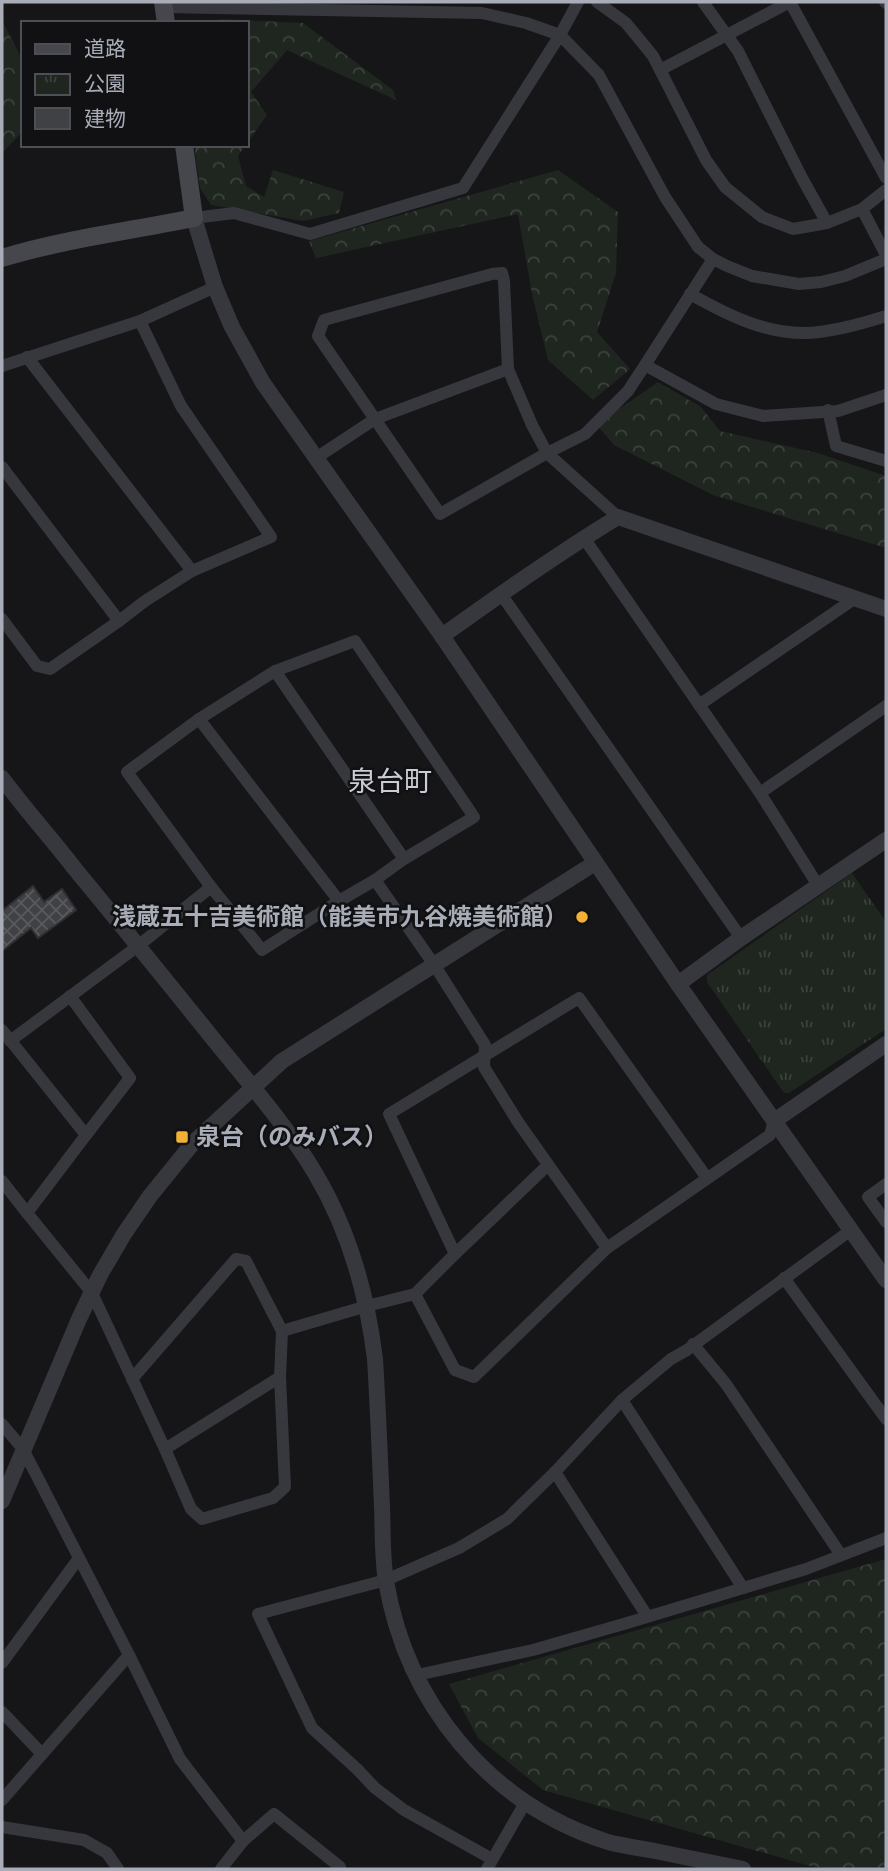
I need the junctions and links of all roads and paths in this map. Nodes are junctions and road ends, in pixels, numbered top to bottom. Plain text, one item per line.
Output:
1 (578, 2) edge
2 (597, 2) edge
3 (703, 2) edge
4 (314, 5) edge
5 (165, 10) edge
6 (727, 34) junction
7 (561, 35) junction
8 (660, 70) junction
9 (184, 147) edge
10 (886, 178) edge
11 (886, 190) edge
12 (862, 209) junction
13 (194, 218) junction
14 (827, 223) junction
15 (886, 257) edge
16 (2, 258) edge
17 (713, 259) junction
18 (215, 287) junction
19 (690, 294) junction
20 (886, 316) edge
21 (140, 321) junction
22 (27, 357) junction
23 (645, 365) junction
24 (2, 366) edge
25 (508, 369) junction
26 (886, 395) edge
27 (828, 410) junction
28 (375, 419) junction
29 (547, 453) junction
30 (316, 458) junction
31 (886, 461) edge
32 (2, 467) edge
33 (618, 517) junction
34 (584, 538) junction
35 (192, 572) junction
36 (501, 594) junction
37 (854, 599) junction
38 (886, 609) edge
39 (2, 619) edge
40 (119, 621) junction
41 (442, 636) junction
42 (275, 671) junction
43 (699, 705) junction
44 (886, 706) edge
45 (199, 719) junction
46 (2, 778) edge
47 (760, 793) junction
48 (886, 840) edge
49 (404, 859) junction
50 (595, 863) junction
51 (376, 880) junction
52 (211, 887) junction
53 (819, 887) junction
54 (339, 901) junction
55 (741, 939) junction
56 (138, 946) junction
57 (435, 966) junction
58 (678, 984) junction
59 (70, 996) junction
60 (6, 1035) edge
61 (886, 1044) edge
62 (484, 1055) junction
63 (253, 1088) junction
64 (775, 1121) junction
65 (86, 1135) junction
66 (548, 1165) junction
67 (707, 1178) junction
68 (2, 1181) edge
69 (886, 1184) edge
70 (27, 1213) junction
71 (886, 1222) edge
72 (851, 1230) junction
73 (607, 1248) junction
74 (455, 1254) junction
75 (784, 1278) junction
76 (886, 1280) edge
77 (92, 1293) junction
78 (415, 1294) junction
79 (367, 1306) junction
80 (282, 1331) junction
81 (693, 1344) junction
82 (280, 1377) junction
83 (132, 1379) junction
84 (622, 1401) junction
85 (886, 1419) edge
86 (2, 1423) edge
87 (23, 1449) junction
88 (165, 1449) junction
89 (555, 1472) junction
90 (2, 1501) edge
91 (886, 1538) edge
92 (841, 1555) junction
93 (79, 1558) junction
94 (386, 1580) junction
95 (743, 1588) junction
96 (647, 1616) junction
97 (130, 1655) junction
98 (2, 1663) edge
99 (417, 1675) junction
100 (2, 1712) edge
101 (42, 1754) junction
102 (2, 1800) edge
103 (525, 1803) junction
104 (2, 1827) edge
105 (243, 1841) junction
106 (490, 1864) edge
107 (118, 1869) edge
108 (221, 1869) edge
109 (339, 1869) edge
110 (743, 1869) edge

1 - 7 street
2 - 8 street
3 - 6 street
4 - 5 street
4 - 7 street
6 - 8 street
6 - 10 street
6 - 14 street
7 - 13 street
7 - 17 street
8 - 14 street
9 - 13 main road
11 - 12 street
12 - 14 street
12 - 15 street
13 - 16 main road
13 - 18 street
15 - 17 street
17 - 19 street
18 - 21 street
18 - 30 street
19 - 20 street
19 - 23 street
21 - 22 street
21 - 35 street
22 - 24 street
22 - 35 street
23 - 27 street
23 - 29 street
25 - 28 street
25 - 28 street
25 - 29 street
26 - 27 street
27 - 31 street
28 - 29 street
28 - 30 street
29 - 33 street
30 - 41 street
32 - 40 street
33 - 34 street
33 - 37 street
34 - 36 street
34 - 43 street
35 - 40 street
36 - 41 street
36 - 55 street
37 - 38 street
37 - 43 street
39 - 40 street
41 - 50 street
42 - 45 street
42 - 49 street
42 - 49 street
43 - 47 street
44 - 47 street
45 - 52 street
45 - 54 street
46 - 56 street
47 - 53 street
48 - 53 street
49 - 51 street
50 - 57 street
50 - 58 street
51 - 54 street
51 - 57 street
52 - 54 street
52 - 56 street
53 - 55 street
55 - 58 street
56 - 59 street
56 - 63 street
57 - 62 street
57 - 63 street
58 - 64 street
59 - 60 street
59 - 65 street
60 - 65 street
61 - 64 street
62 - 66 street
62 - 67 street
62 - 74 street
63 - 77 street
63 - 79 street
64 - 67 street
64 - 72 street
65 - 70 street
66 - 73 street
66 - 74 street
67 - 73 street
68 - 70 street
69 - 71 street
70 - 77 street
72 - 75 street
72 - 76 street
73 - 78 street
74 - 78 street
75 - 81 street
75 - 85 street
77 - 83 street
77 - 87 street
78 - 79 street
79 - 80 street
79 - 94 street
80 - 82 street
80 - 83 street
81 - 84 street
81 - 92 street
82 - 88 street
82 - 88 street
83 - 88 street
84 - 89 street
84 - 95 street
86 - 87 street
87 - 90 street
87 - 93 street
89 - 94 street
89 - 96 street
91 - 92 street
92 - 95 street
93 - 97 street
93 - 98 street
94 - 99 street
94 - 106 street
95 - 96 street
96 - 99 street
97 - 101 street
97 - 105 street
99 - 103 street
100 - 101 street
101 - 102 street
103 - 106 street
103 - 110 street
104 - 107 street
105 - 108 street
105 - 109 street

